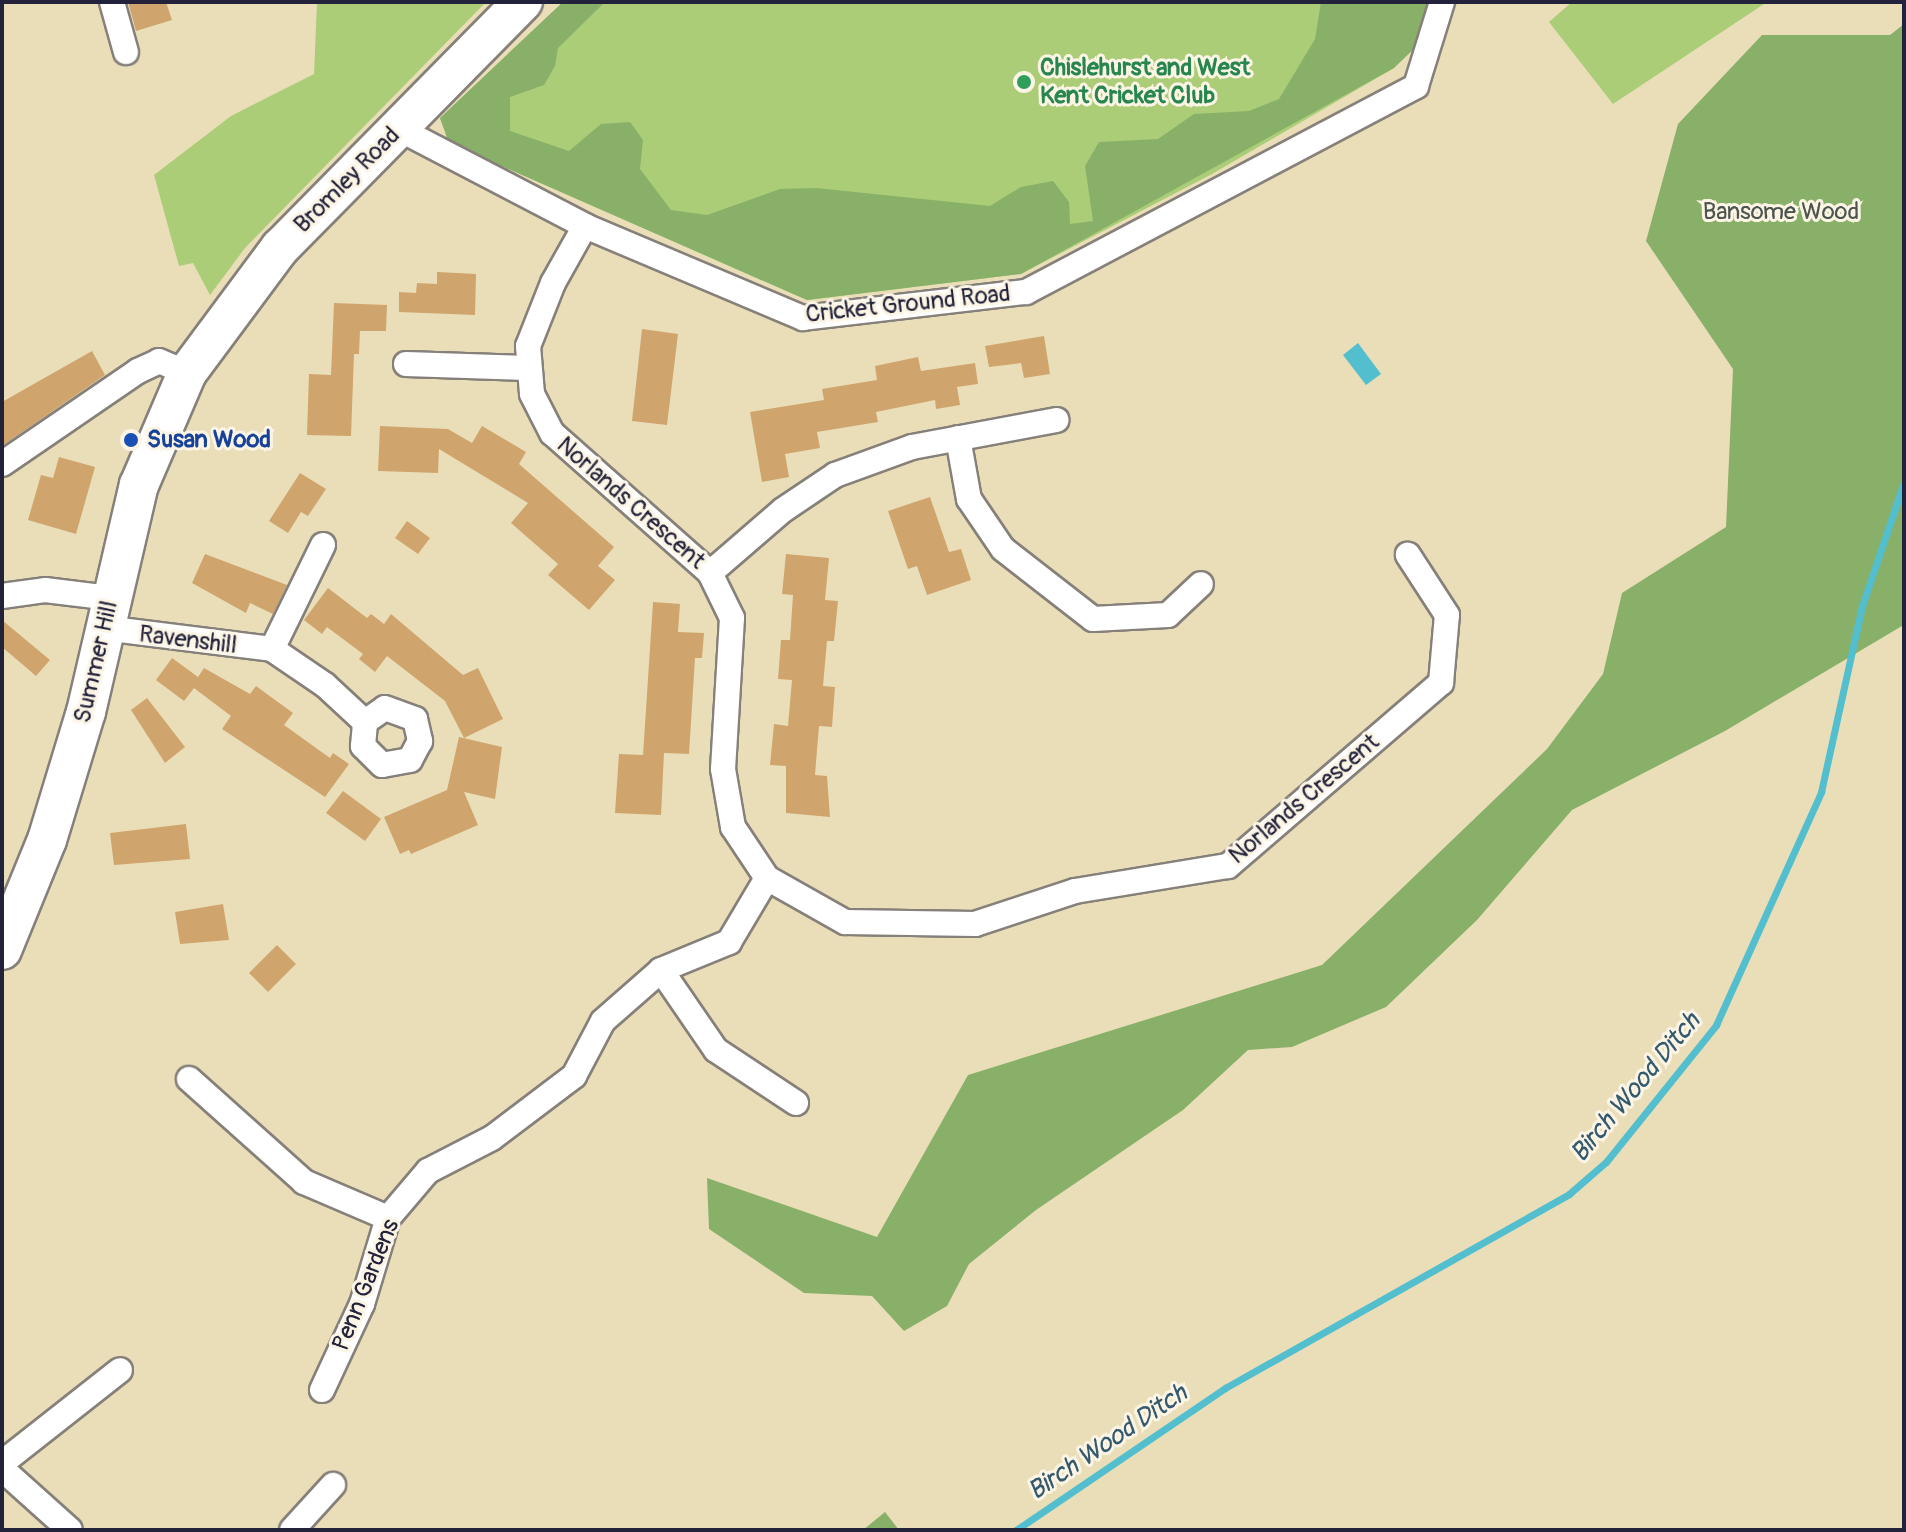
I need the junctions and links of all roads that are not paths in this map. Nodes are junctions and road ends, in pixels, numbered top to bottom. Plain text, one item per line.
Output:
1 (112, 2) edge
2 (523, 2) edge
3 (1442, 2) edge
4 (126, 52) dead end
5 (399, 129) junction
6 (585, 226) junction
7 (406, 364) dead end
8 (527, 368) junction
9 (187, 373) junction
10 (1056, 420) dead end
11 (958, 438) junction
12 (2, 464) edge
13 (323, 545) dead end
14 (1408, 555) dead end
15 (710, 573) junction
16 (1201, 584) dead end
17 (2, 596) edge
18 (107, 613) junction
19 (272, 649) junction
20 (365, 722) dead end
21 (767, 878) junction
22 (2, 950) edge
23 (661, 970) junction
24 (189, 1079) dead end
25 (796, 1103) dead end
26 (388, 1218) junction
27 (120, 1370) dead end
28 (322, 1390) dead end
29 (2, 1466) edge
30 (333, 1485) dead end
31 (70, 1530) edge
32 (292, 1530) edge

1 - 4 street
2 - 5 main road, Bromley Road
3 - 6 street, Cricket Ground Road
5 - 6 street, Cricket Ground Road
5 - 9 main road, Bromley Road
6 - 8 street, Norlands Crescent
7 - 8 street
8 - 15 street, Norlands Crescent
9 - 12 street
9 - 18 main road, Summer Hill
10 - 11 street
11 - 15 street
11 - 16 street
13 - 19 street, Ravenshill
14 - 21 street, Norlands Crescent
15 - 21 street, Norlands Crescent
17 - 18 street, Ravenshill
18 - 19 street, Ravenshill
18 - 22 main road, Summer Hill
19 - 20 street, Ravenshill
21 - 23 street, Penn Gardens
23 - 25 street
23 - 26 street, Penn Gardens
24 - 26 street
26 - 28 street, Penn Gardens
27 - 29 street
29 - 31 street
30 - 32 street

